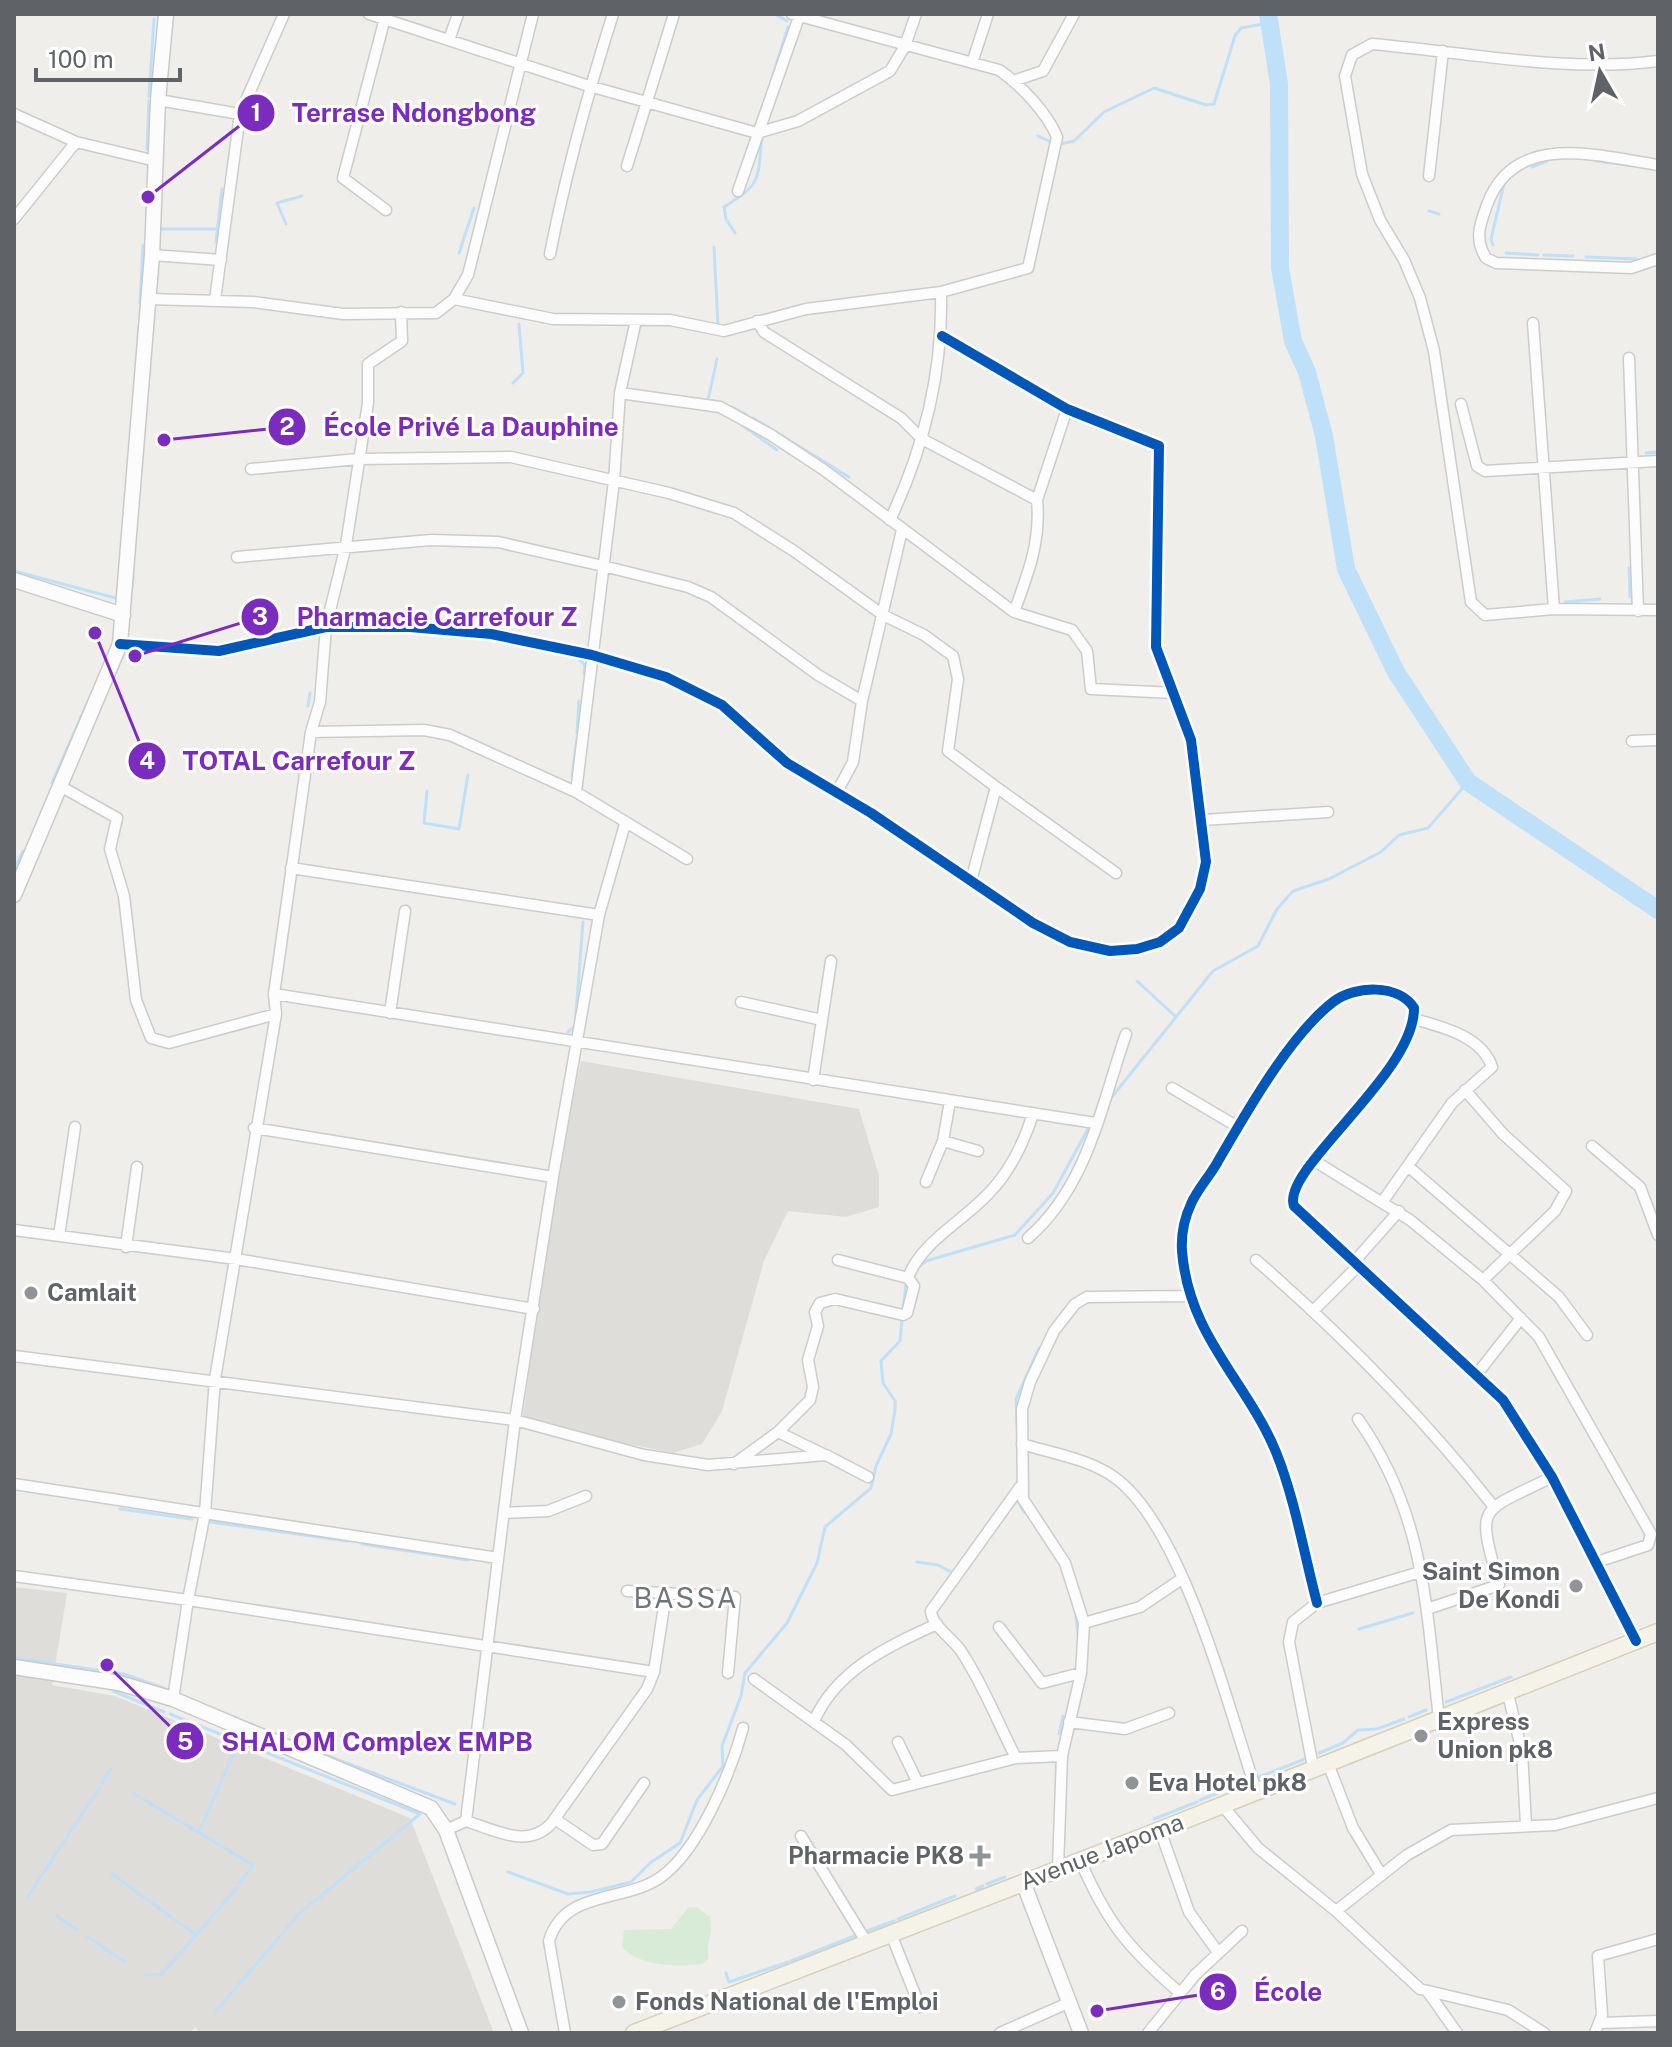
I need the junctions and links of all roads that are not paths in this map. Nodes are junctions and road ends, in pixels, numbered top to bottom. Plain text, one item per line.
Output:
1 (284, 14) edge
2 (369, 14) edge
3 (458, 14) edge
4 (533, 14) edge
5 (613, 14) edge
6 (674, 14) edge
7 (916, 14) edge
8 (988, 14) edge
9 (1074, 14) edge
10 (163, 15) edge
11 (797, 15) edge
12 (386, 16) edge
13 (449, 40) junction
14 (905, 46) junction
15 (1443, 51) junction
16 (519, 60) junction
17 (1658, 61) edge
18 (972, 63) junction
19 (1013, 81) junction
20 (589, 86) junction
21 (158, 100) junction
22 (647, 103) junction
23 (14, 114) edge
24 (240, 114) junction
25 (757, 133) junction
26 (76, 142) junction
27 (156, 161) junction
28 (1658, 165) edge
29 (627, 166) dead end
30 (1429, 176) dead end
31 (738, 191) dead end
32 (386, 210) dead end
33 (14, 219) edge
34 (550, 254) dead end
35 (152, 255) junction
36 (1658, 259) edge
37 (221, 260) junction
38 (941, 292) junction
39 (149, 299) junction
40 (454, 299) junction
41 (215, 300) junction
42 (401, 312) junction
43 (636, 320) junction
44 (757, 321) junction
45 (1533, 323) dead end
46 (942, 336) junction
47 (1629, 358) dead end
48 (620, 393) junction
49 (1461, 404) dead end
50 (1067, 409) junction
51 (922, 439) junction
52 (358, 459) junction
53 (1658, 461) edge
54 (1633, 463) junction
55 (1545, 467) junction
56 (251, 469) dead end
57 (614, 481) junction
58 (1037, 500) junction
59 (890, 520) junction
60 (902, 530) junction
61 (346, 545) junction
62 (237, 557) dead end
63 (603, 566) junction
64 (14, 580) edge
65 (1554, 609) junction
66 (1658, 610) edge
67 (1638, 611) junction
68 (1014, 612) junction
69 (123, 615) junction
70 (883, 615) junction
71 (326, 627) junction
72 (120, 644) junction
73 (592, 655) junction
74 (1175, 693) junction
75 (862, 701) junction
76 (311, 732) junction
77 (1658, 740) edge
78 (1632, 741) dead end
79 (60, 786) junction
80 (996, 787) junction
81 (576, 792) junction
82 (837, 792) junction
83 (1328, 812) dead end
84 (1203, 820) junction
85 (625, 824) junction
86 (687, 859) dead end
87 (291, 868) junction
88 (1116, 873) dead end
89 (971, 881) junction
90 (14, 895) edge
91 (405, 911) dead end
92 (599, 915) junction
93 (831, 961) dead end
94 (274, 994) junction
95 (741, 1002) dead end
96 (390, 1013) junction
97 (276, 1014) junction
98 (1414, 1019) junction
99 (822, 1020) junction
100 (1126, 1034) dead end
101 (576, 1044) junction
102 (813, 1080) junction
103 (1172, 1088) dead end
104 (1465, 1090) junction
105 (950, 1101) junction
106 (1033, 1114) junction
107 (1095, 1123) junction
108 (75, 1127) dead end
109 (1238, 1127) junction
110 (254, 1128) junction
111 (943, 1141) junction
112 (1592, 1146) dead end
113 (978, 1151) dead end
114 (1313, 1160) junction
115 (137, 1167) dead end
116 (1410, 1168) junction
117 (553, 1177) junction
118 (926, 1182) dead end
119 (1383, 1201) junction
120 (1399, 1211) junction
121 (14, 1230) edge
122 (1658, 1235) edge
123 (59, 1236) junction
124 (1028, 1238) dead end
125 (126, 1247) junction
126 (1511, 1255) junction
127 (236, 1259) junction
128 (838, 1260) dead end
129 (1256, 1260) dead end
130 (1355, 1265) junction
131 (908, 1278) junction
132 (1483, 1280) junction
133 (1189, 1296) junction
134 (534, 1309) junction
135 (1314, 1310) junction
136 (1521, 1318) junction
137 (1587, 1335) dead end
138 (14, 1356) edge
139 (1477, 1374) junction
140 (215, 1379) junction
141 (1358, 1419) dead end
142 (515, 1420) junction
143 (778, 1432) junction
144 (1022, 1444) junction
145 (837, 1458) junction
146 (733, 1465) junction
147 (868, 1477) dead end
148 (1552, 1477) junction
149 (14, 1484) edge
150 (1020, 1487) junction
151 (586, 1496) dead end
152 (1494, 1507) junction
153 (205, 1513) junction
154 (504, 1513) junction
155 (498, 1558) junction
156 (1597, 1562) junction
157 (1420, 1572) junction
158 (14, 1576) edge
159 (1183, 1578) junction
160 (627, 1591) dead end
161 (666, 1593) junction
162 (188, 1600) junction
163 (1317, 1603) junction
164 (1427, 1609) junction
165 (1084, 1623) junction
166 (937, 1624) junction
167 (999, 1627) dead end
168 (1658, 1632) edge
169 (1636, 1641) junction
170 (488, 1648) junction
171 (14, 1667) edge
172 (654, 1672) junction
173 (728, 1673) dead end
174 (1081, 1673) junction
175 (754, 1679) dead end
176 (1508, 1694) junction
177 (173, 1699) junction
178 (1169, 1713) dead end
179 (1439, 1719) junction
180 (814, 1721) junction
181 (1069, 1722) junction
182 (743, 1728) dead end
183 (898, 1742) dead end
184 (1062, 1756) junction
185 (1016, 1758) junction
186 (1320, 1764) junction
187 (644, 1783) dead end
188 (918, 1783) junction
189 (1256, 1790) junction
190 (1658, 1798) edge
191 (1222, 1805) junction
192 (555, 1819) junction
193 (466, 1821) junction
194 (1526, 1825) junction
195 (446, 1830) junction
196 (1160, 1830) junction
197 (801, 1836) dead end
198 (1080, 1860) junction
199 (1058, 1868) junction
200 (1381, 1874) junction
201 (1023, 1882) junction
202 (1336, 1911) junction
203 (1242, 1931) dead end
204 (891, 1934) junction
205 (1658, 1939) edge
206 (867, 1943) junction
207 (1217, 1951) junction
208 (1428, 1992) junction
209 (1180, 1993) junction
210 (1068, 2003) junction
211 (920, 2007) dead end
212 (1658, 2021) edge
213 (1598, 2028) edge
214 (521, 2033) edge
215 (565, 2033) edge
216 (634, 2033) edge
217 (1001, 2033) edge
218 (1081, 2033) edge
219 (1148, 2033) edge
220 (1457, 2033) edge
221 (1544, 2033) edge

1 - 24 street
2 - 12 street
3 - 13 street
4 - 16 street
5 - 20 street
6 - 22 street
7 - 14 street
8 - 18 street
9 - 19 street
10 - 21 main road
11 - 14 street
11 - 25 street
12 - 13 street
12 - 32 street
13 - 16 street
14 - 18 street
14 - 25 street
15 - 17 street
15 - 30 street
15 - 65 street
16 - 20 street
16 - 40 street
18 - 19 street
19 - 38 street
20 - 22 street
20 - 34 street
21 - 24 street
21 - 27 main road
22 - 25 street
22 - 29 street
23 - 26 street
24 - 37 street
25 - 31 street
26 - 27 street
26 - 33 street
27 - 35 main road
28 - 36 street
35 - 37 street
35 - 39 main road
37 - 41 street
38 - 44 street
38 - 46 street
39 - 41 street
39 - 69 main road
40 - 42 street
40 - 43 street
41 - 42 street
42 - 52 street
43 - 44 street
43 - 48 street
44 - 51 street
45 - 55 street
46 - 50 street
46 - 51 street
47 - 54 street
48 - 57 street
48 - 59 street
49 - 55 street
50 - 58 street
50 - 74 street
51 - 58 street
51 - 59 street
52 - 56 street
52 - 57 street
52 - 61 street
53 - 54 street
54 - 55 street
54 - 67 street
55 - 65 street
57 - 63 street
57 - 70 street
58 - 68 street
59 - 60 street
60 - 68 street
60 - 70 street
61 - 62 street
61 - 63 street
61 - 71 street
63 - 73 street
63 - 75 street
64 - 69 main road
65 - 67 street
66 - 67 street
68 - 74 street
69 - 72 main road
70 - 75 street
70 - 80 street
71 - 72 street
71 - 73 street
71 - 76 street
72 - 79 main road
73 - 81 street
73 - 82 street
74 - 84 street
75 - 82 street
76 - 81 street
76 - 87 street
77 - 78 street
79 - 90 main road
79 - 97 street
80 - 88 street
80 - 89 street
81 - 85 street
82 - 89 street
83 - 84 street
84 - 89 street
85 - 86 street
85 - 92 street
87 - 92 street
87 - 94 street
91 - 96 street
92 - 101 street
93 - 99 street
94 - 96 street
94 - 97 street
95 - 99 street
96 - 101 street
97 - 110 street
98 - 104 street
98 - 109 street
98 - 114 street
99 - 102 street
100 - 107 street
101 - 102 street
101 - 117 street
102 - 105 street
103 - 109 street
104 - 116 street
104 - 126 street
105 - 106 street
105 - 111 street
106 - 107 street
106 - 131 street
107 - 124 street
108 - 123 street
109 - 133 street
110 - 117 street
110 - 127 street
111 - 113 street
111 - 118 street
112 - 122 street
114 - 119 street
114 - 130 street
115 - 125 street
116 - 119 street
116 - 126 street
117 - 134 street
119 - 120 street
120 - 130 street
120 - 132 street
121 - 123 street
123 - 125 street
125 - 127 street
126 - 132 street
126 - 137 street
127 - 134 street
127 - 140 street
128 - 131 street
129 - 135 street
130 - 135 street
130 - 139 street
131 - 143 street
132 - 136 street
133 - 144 street
133 - 163 street
134 - 142 street
135 - 152 street
136 - 139 street
136 - 156 street
138 - 140 street
139 - 148 street
140 - 142 street
140 - 153 street
141 - 157 street
142 - 146 street
142 - 154 street
143 - 145 street
143 - 146 street
144 - 150 street
144 - 159 street
145 - 146 street
145 - 147 street
148 - 152 street
148 - 156 street
149 - 153 street
150 - 165 street
150 - 166 street
151 - 154 street
152 - 164 street
153 - 155 street
153 - 162 street
154 - 155 street
155 - 170 street
156 - 169 street
157 - 163 street
157 - 164 street
158 - 162 street
159 - 165 street
159 - 189 street
160 - 161 street
161 - 172 street
161 - 173 street
162 - 170 street
162 - 177 street
163 - 186 street
164 - 179 street
165 - 174 street
166 - 180 street
166 - 185 street
167 - 174 street
168 - 169 main road, Avenue Japoma
169 - 176 main road, Avenue Japoma
170 - 172 street
170 - 193 street
171 - 177 main road
172 - 192 street
174 - 181 street
175 - 180 street
176 - 179 main road, Avenue Japoma
176 - 194 street
177 - 195 main road
178 - 181 street
179 - 186 main road, Avenue Japoma
180 - 188 street
181 - 184 street
182 - 215 street
183 - 188 street
184 - 185 street
184 - 199 street
185 - 188 street
186 - 189 main road, Avenue Japoma
186 - 200 street
187 - 192 street
189 - 191 main road, Avenue Japoma
190 - 194 street
191 - 196 main road, Avenue Japoma
191 - 202 street
192 - 193 street
193 - 195 street
194 - 200 street
195 - 214 main road
196 - 198 main road, Avenue Japoma
196 - 207 street
197 - 206 street
198 - 199 main road, Avenue Japoma
198 - 209 street
199 - 201 main road, Avenue Japoma
200 - 202 street
201 - 204 main road, Avenue Japoma
201 - 210 main road
202 - 208 street
203 - 207 street
204 - 206 main road, Avenue Japoma
204 - 211 street
205 - 213 street
206 - 216 main road, Avenue Japoma
207 - 209 street
208 - 220 street
208 - 221 street
209 - 219 street
210 - 217 street
210 - 218 main road
212 - 213 street

